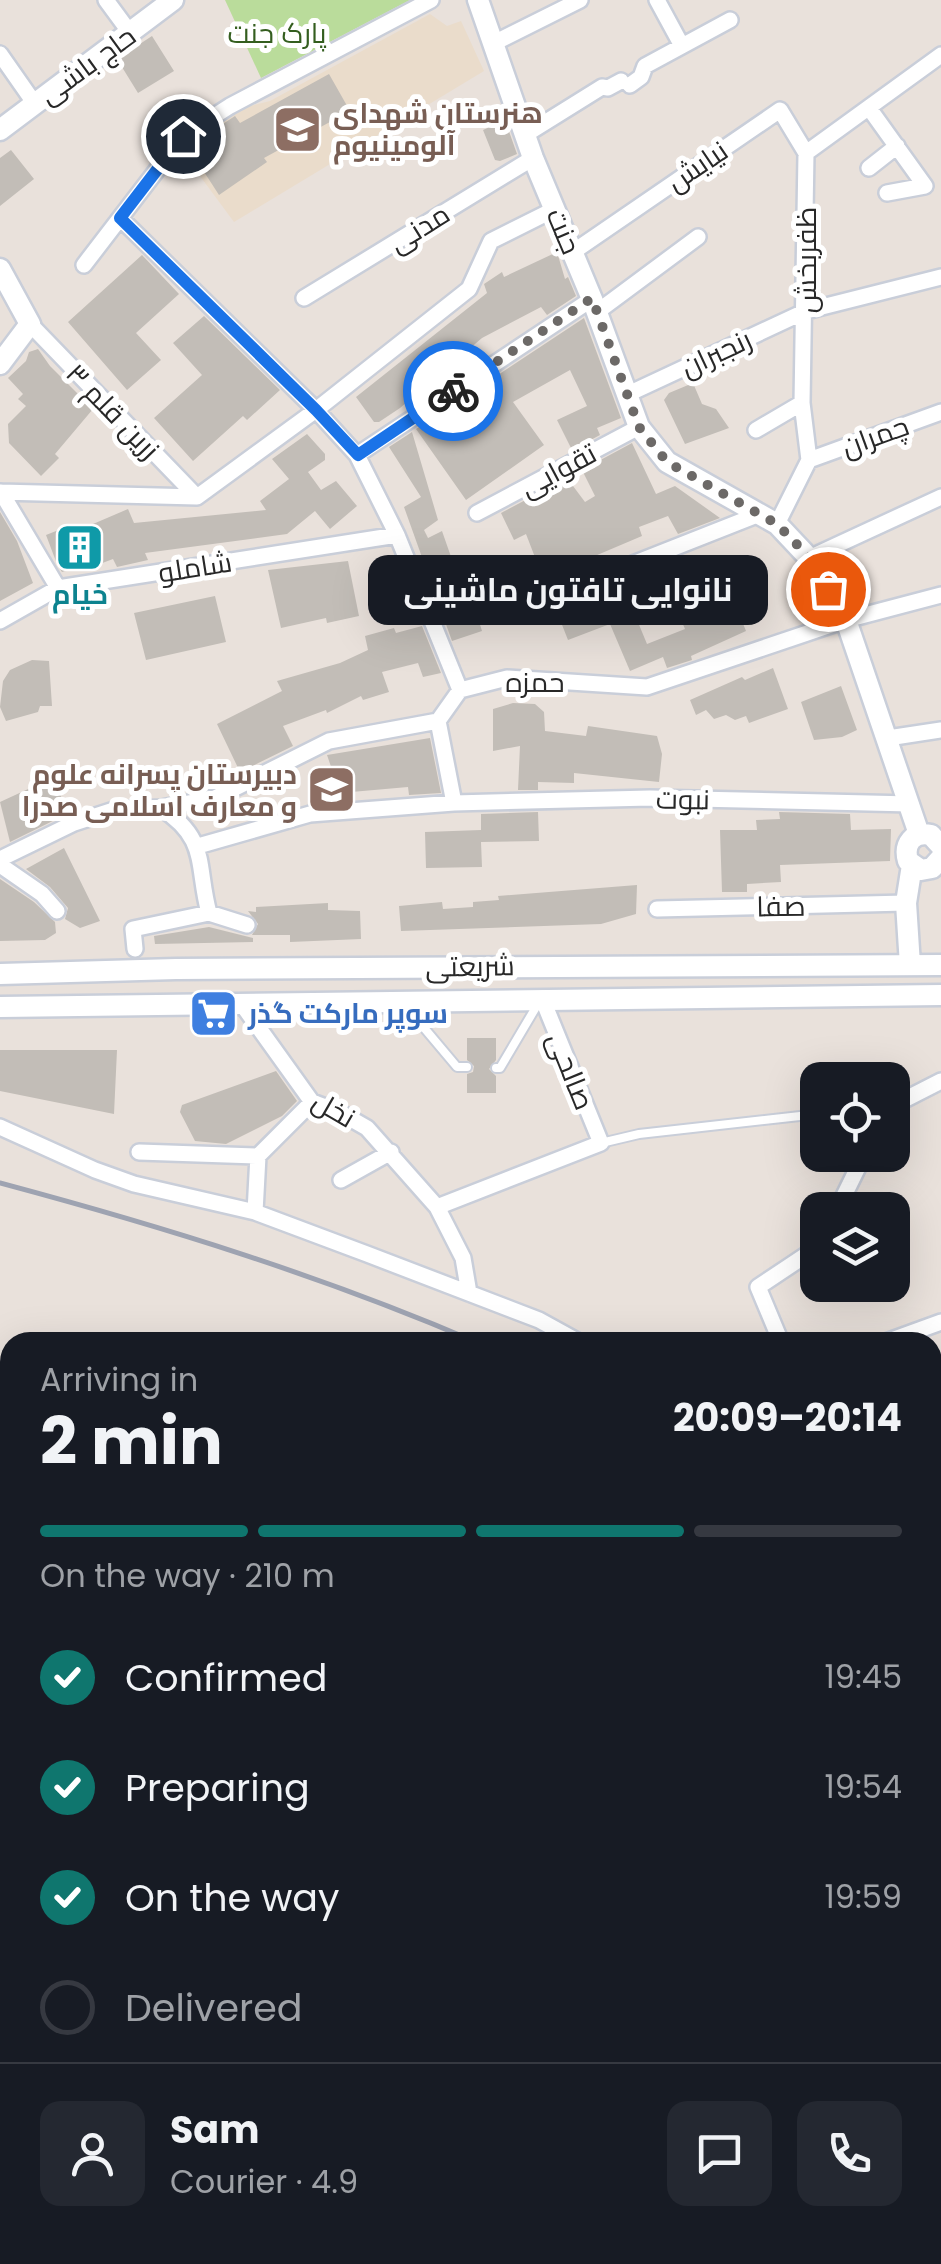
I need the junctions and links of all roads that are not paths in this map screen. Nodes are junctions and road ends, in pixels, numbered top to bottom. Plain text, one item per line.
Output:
1 (106, 0) edge
2 (172, 0) edge
3 (430, 0) edge
4 (478, 0) edge
5 (580, 0) edge
6 (657, 0) edge
7 (730, 20) dead end
8 (131, 34) junction
9 (492, 44) junction
10 (682, 46) junction
11 (0, 54) edge
12 (941, 55) edge
13 (34, 104) junction
14 (869, 108) junction
15 (0, 130) edge
16 (525, 134) junction
17 (897, 146) junction
18 (806, 154) junction
19 (534, 158) junction
20 (870, 168) dead end
21 (887, 193) dead end
22 (554, 209) junction
23 (120, 218) junction
24 (698, 237) dead end
25 (573, 252) junction
26 (84, 265) dead end
27 (0, 269) edge
28 (941, 278) edge
29 (304, 298) dead end
30 (595, 305) junction
31 (806, 311) junction
32 (30, 324) junction
33 (0, 364) edge
34 (626, 395) junction
35 (802, 403) junction
36 (316, 410) junction
37 (941, 412) edge
38 (639, 427) junction
39 (756, 430) dead end
40 (358, 455) junction
41 (810, 460) junction
42 (1, 492) edge
43 (196, 497) junction
44 (941, 498) edge
45 (477, 513) dead end
46 (767, 520) junction
47 (397, 536) junction
48 (810, 558) junction
49 (58, 588) junction
50 (941, 594) edge
51 (554, 595) dead end
52 (0, 620) edge
53 (846, 620) junction
54 (460, 690) junction
55 (438, 721) junction
56 (941, 730) edge
57 (888, 738) junction
58 (454, 803) junction
59 (911, 804) junction
60 (161, 808) junction
61 (919, 834) junction
62 (198, 846) junction
63 (941, 846) edge
64 (941, 858) edge
65 (0, 862) edge
66 (912, 865) junction
67 (906, 903) junction
68 (657, 908) dead end
69 (57, 911) dead end
70 (209, 913) junction
71 (247, 925) dead end
72 (135, 949) dead end
73 (941, 964) edge
74 (910, 965) junction
75 (53, 973) junction
76 (0, 974) edge
77 (941, 995) edge
78 (542, 998) junction
79 (402, 1001) junction
80 (241, 1003) junction
81 (0, 1008) edge
82 (56, 1008) junction
83 (467, 1067) dead end
84 (496, 1068) dead end
85 (941, 1082) edge
86 (910, 1097) edge
87 (312, 1102) junction
88 (800, 1116) edge
89 (0, 1127) edge
90 (600, 1143) junction
91 (139, 1152) dead end
92 (391, 1152) junction
93 (258, 1156) junction
94 (341, 1180) dead end
95 (436, 1207) junction
96 (255, 1212) junction
97 (800, 1258) edge
98 (469, 1293) junction
99 (941, 1322) edge
100 (561, 1332) edge
101 (777, 1332) edge
102 (914, 1332) edge

1 - 8 street
2 - 8 main road, حاج باشی
3 - 23 street
4 - 9 main road, جنت
5 - 9 street
6 - 10 street
7 - 10 street
8 - 13 main road, حاج باشی
9 - 16 main road, جنت
10 - 16 street
11 - 13 street
12 - 14 street
13 - 15 main road, حاج باشی
14 - 17 street
14 - 18 street
16 - 19 main road, جنت
17 - 20 street
17 - 21 street
18 - 25 street, نیایش
18 - 31 street, ظفربخش
19 - 22 main road, جنت
19 - 29 street, مدنی
22 - 25 main road, جنت
22 - 36 street
23 - 26 street
23 - 36 street
24 - 30 street
25 - 30 main road, جنت
27 - 32 main road
28 - 31 street, رنجبران
30 - 34 main road, جنت
30 - 40 street
31 - 34 street, رنجبران
31 - 35 street, ظفربخش
32 - 33 main road
32 - 43 street, زرین قلم ۳
34 - 38 main road, جنت
35 - 39 street
35 - 41 street, ظفربخش
36 - 40 street
36 - 43 street
37 - 41 street, چمران
38 - 45 street, تقوایی
38 - 46 main road, جنت
40 - 47 street
41 - 46 street
42 - 43 street
42 - 49 street
44 - 48 street
46 - 48 main road, جنت
46 - 51 street
47 - 49 street, شاملو
47 - 54 street
48 - 53 main road, جنت
49 - 52 street, شاملو
50 - 53 street, حمزه
53 - 54 street, حمزه
53 - 57 main road, جنت
54 - 55 street
55 - 58 street
55 - 60 street
56 - 57 street
57 - 59 main road, جنت
58 - 59 street, نبوت
58 - 62 street, نبوت
59 - 61 main road, جنت
60 - 62 street
60 - 65 street
61 - 63 main road
61 - 66 main road
62 - 70 street
64 - 66 main road
65 - 69 street
66 - 67 main road
67 - 68 street, صفا
67 - 74 main road
70 - 71 street
70 - 72 street
73 - 74 main road, شریعتی
74 - 75 main road, شریعتی
75 - 76 main road, شریعتی
75 - 82 main road
77 - 78 main road, شریعتی
78 - 79 main road, شریعتی
78 - 84 lane
78 - 90 street, صالحی
79 - 80 main road, شریعتی
79 - 83 lane
80 - 82 main road, شریعتی
80 - 87 street, نخل
81 - 82 main road, شریعتی
85 - 86 street
87 - 92 street, نخل
87 - 93 street
88 - 90 lane
89 - 96 street
90 - 95 street
91 - 93 street
92 - 94 street
92 - 95 street, نخل
93 - 96 street
95 - 98 street, نخل
96 - 98 street
97 - 101 street
98 - 100 street
99 - 102 street

